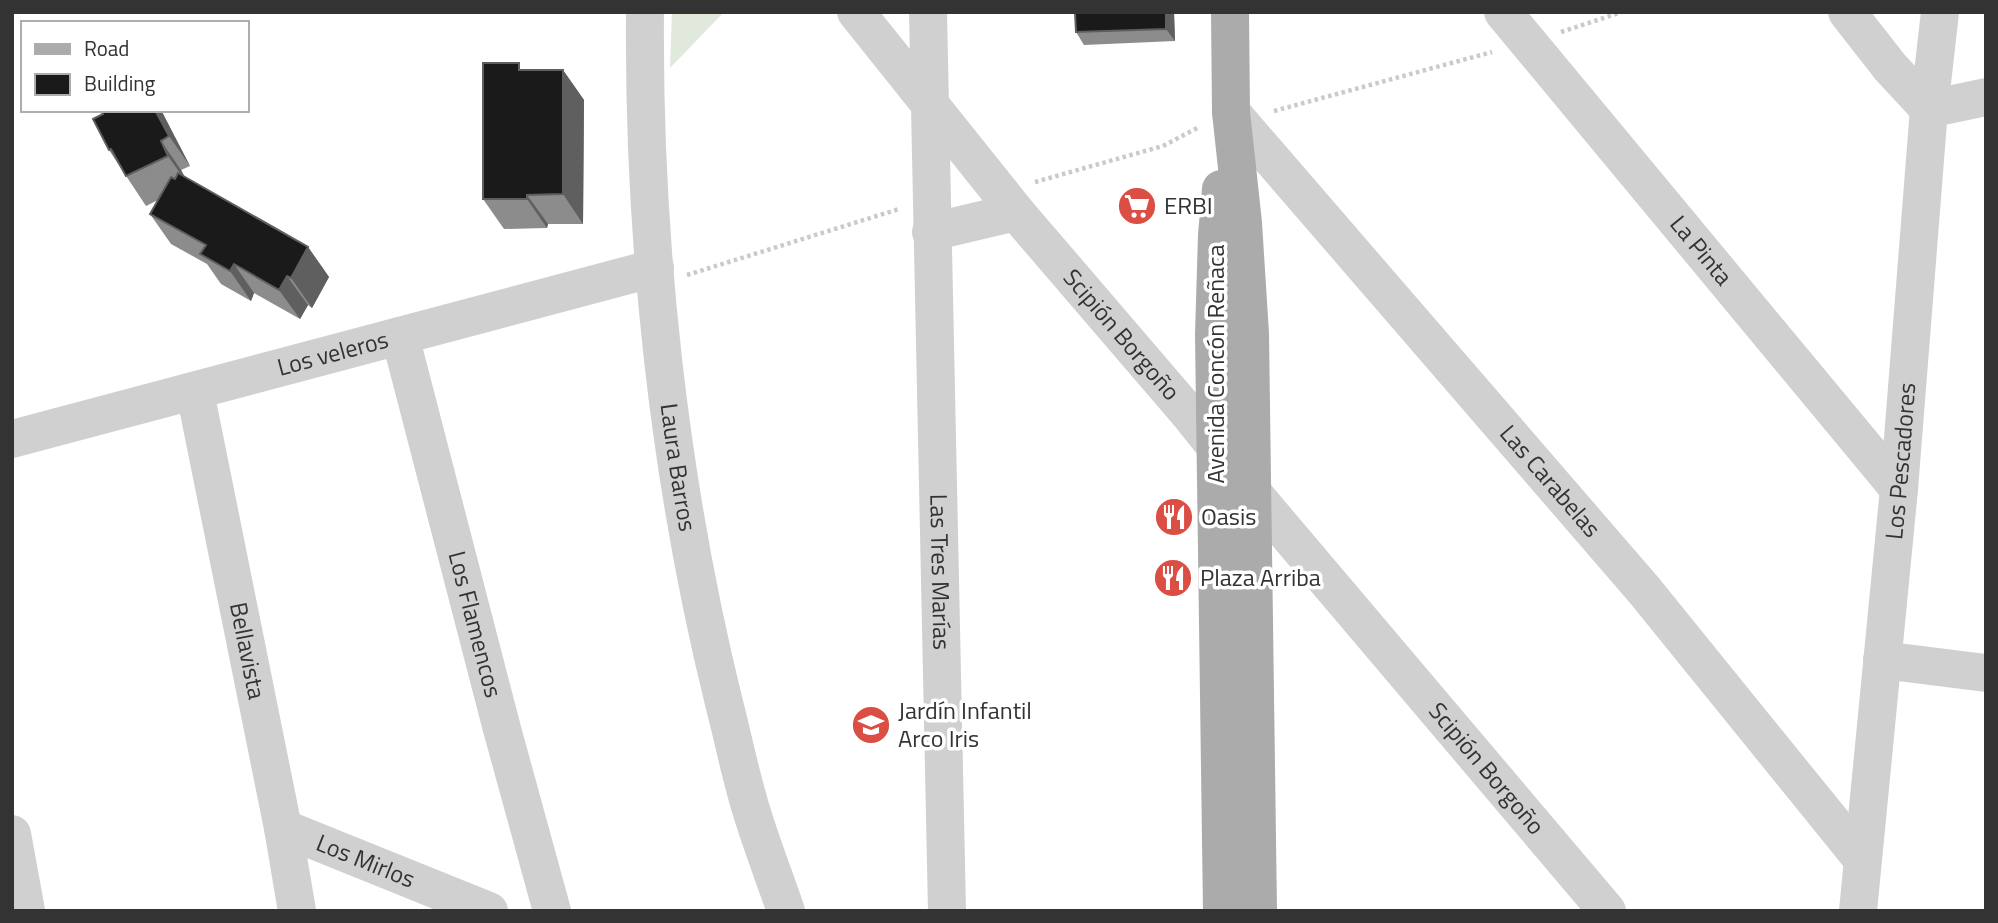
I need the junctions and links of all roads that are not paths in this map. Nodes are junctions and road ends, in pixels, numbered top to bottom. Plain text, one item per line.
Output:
1 (645, 12) edge
2 (856, 12) edge
3 (928, 12) edge
4 (1230, 12) edge
5 (1503, 12) edge
6 (1847, 12) edge
7 (1940, 12) edge
8 (1986, 97) edge
9 (929, 103) junction
10 (1929, 109) junction
11 (1231, 112) junction
12 (1009, 202) junction
13 (931, 215) junction
14 (655, 276) junction
15 (400, 336) junction
16 (195, 392) junction
17 (12, 439) edge
18 (1216, 447) junction
19 (1899, 489) junction
20 (1252, 492) junction
21 (1882, 660) junction
22 (1986, 673) edge
23 (283, 828) junction
24 (12, 834) edge
25 (1862, 859) junction
26 (26, 911) edge
27 (297, 911) edge
28 (489, 911) edge
29 (552, 911) edge
30 (786, 911) edge
31 (947, 911) edge
32 (1222, 911) edge
33 (1258, 911) edge
34 (1608, 911) edge
35 (1858, 911) edge

1 - 14 street, Laura Barros
2 - 9 street, Scipión Borgoño
3 - 9 street, Las Tres Marías
4 - 11 main road, Avenida Concón Reñaca
5 - 19 street, La Pinta
6 - 10 street
7 - 10 street, Los Pescadores
8 - 10 street
9 - 12 street, Scipión Borgoño
9 - 13 street, Las Tres Marías
10 - 19 street, Los Pescadores
11 - 18 main road, Avenida Concón Reñaca
11 - 20 main road, Avenida Concón Reñaca
11 - 25 street, Las Carabelas
12 - 13 street
12 - 18 street, Scipión Borgoño
13 - 31 street, Las Tres Marías
14 - 15 street, Los veleros
14 - 30 street, Laura Barros
15 - 16 street, Los veleros
15 - 29 street, Los Flamencos
16 - 17 street, Los veleros
16 - 23 street, Bellavista
18 - 20 street, Scipión Borgoño
18 - 32 main road, Avenida Concón Reñaca
19 - 21 street, Los Pescadores
20 - 33 main road, Avenida Concón Reñaca
20 - 34 street, Scipión Borgoño
21 - 22 street
21 - 25 street, Los Pescadores
23 - 27 street, Bellavista
23 - 28 street, Los Mirlos
24 - 26 street
25 - 35 street, Los Pescadores

